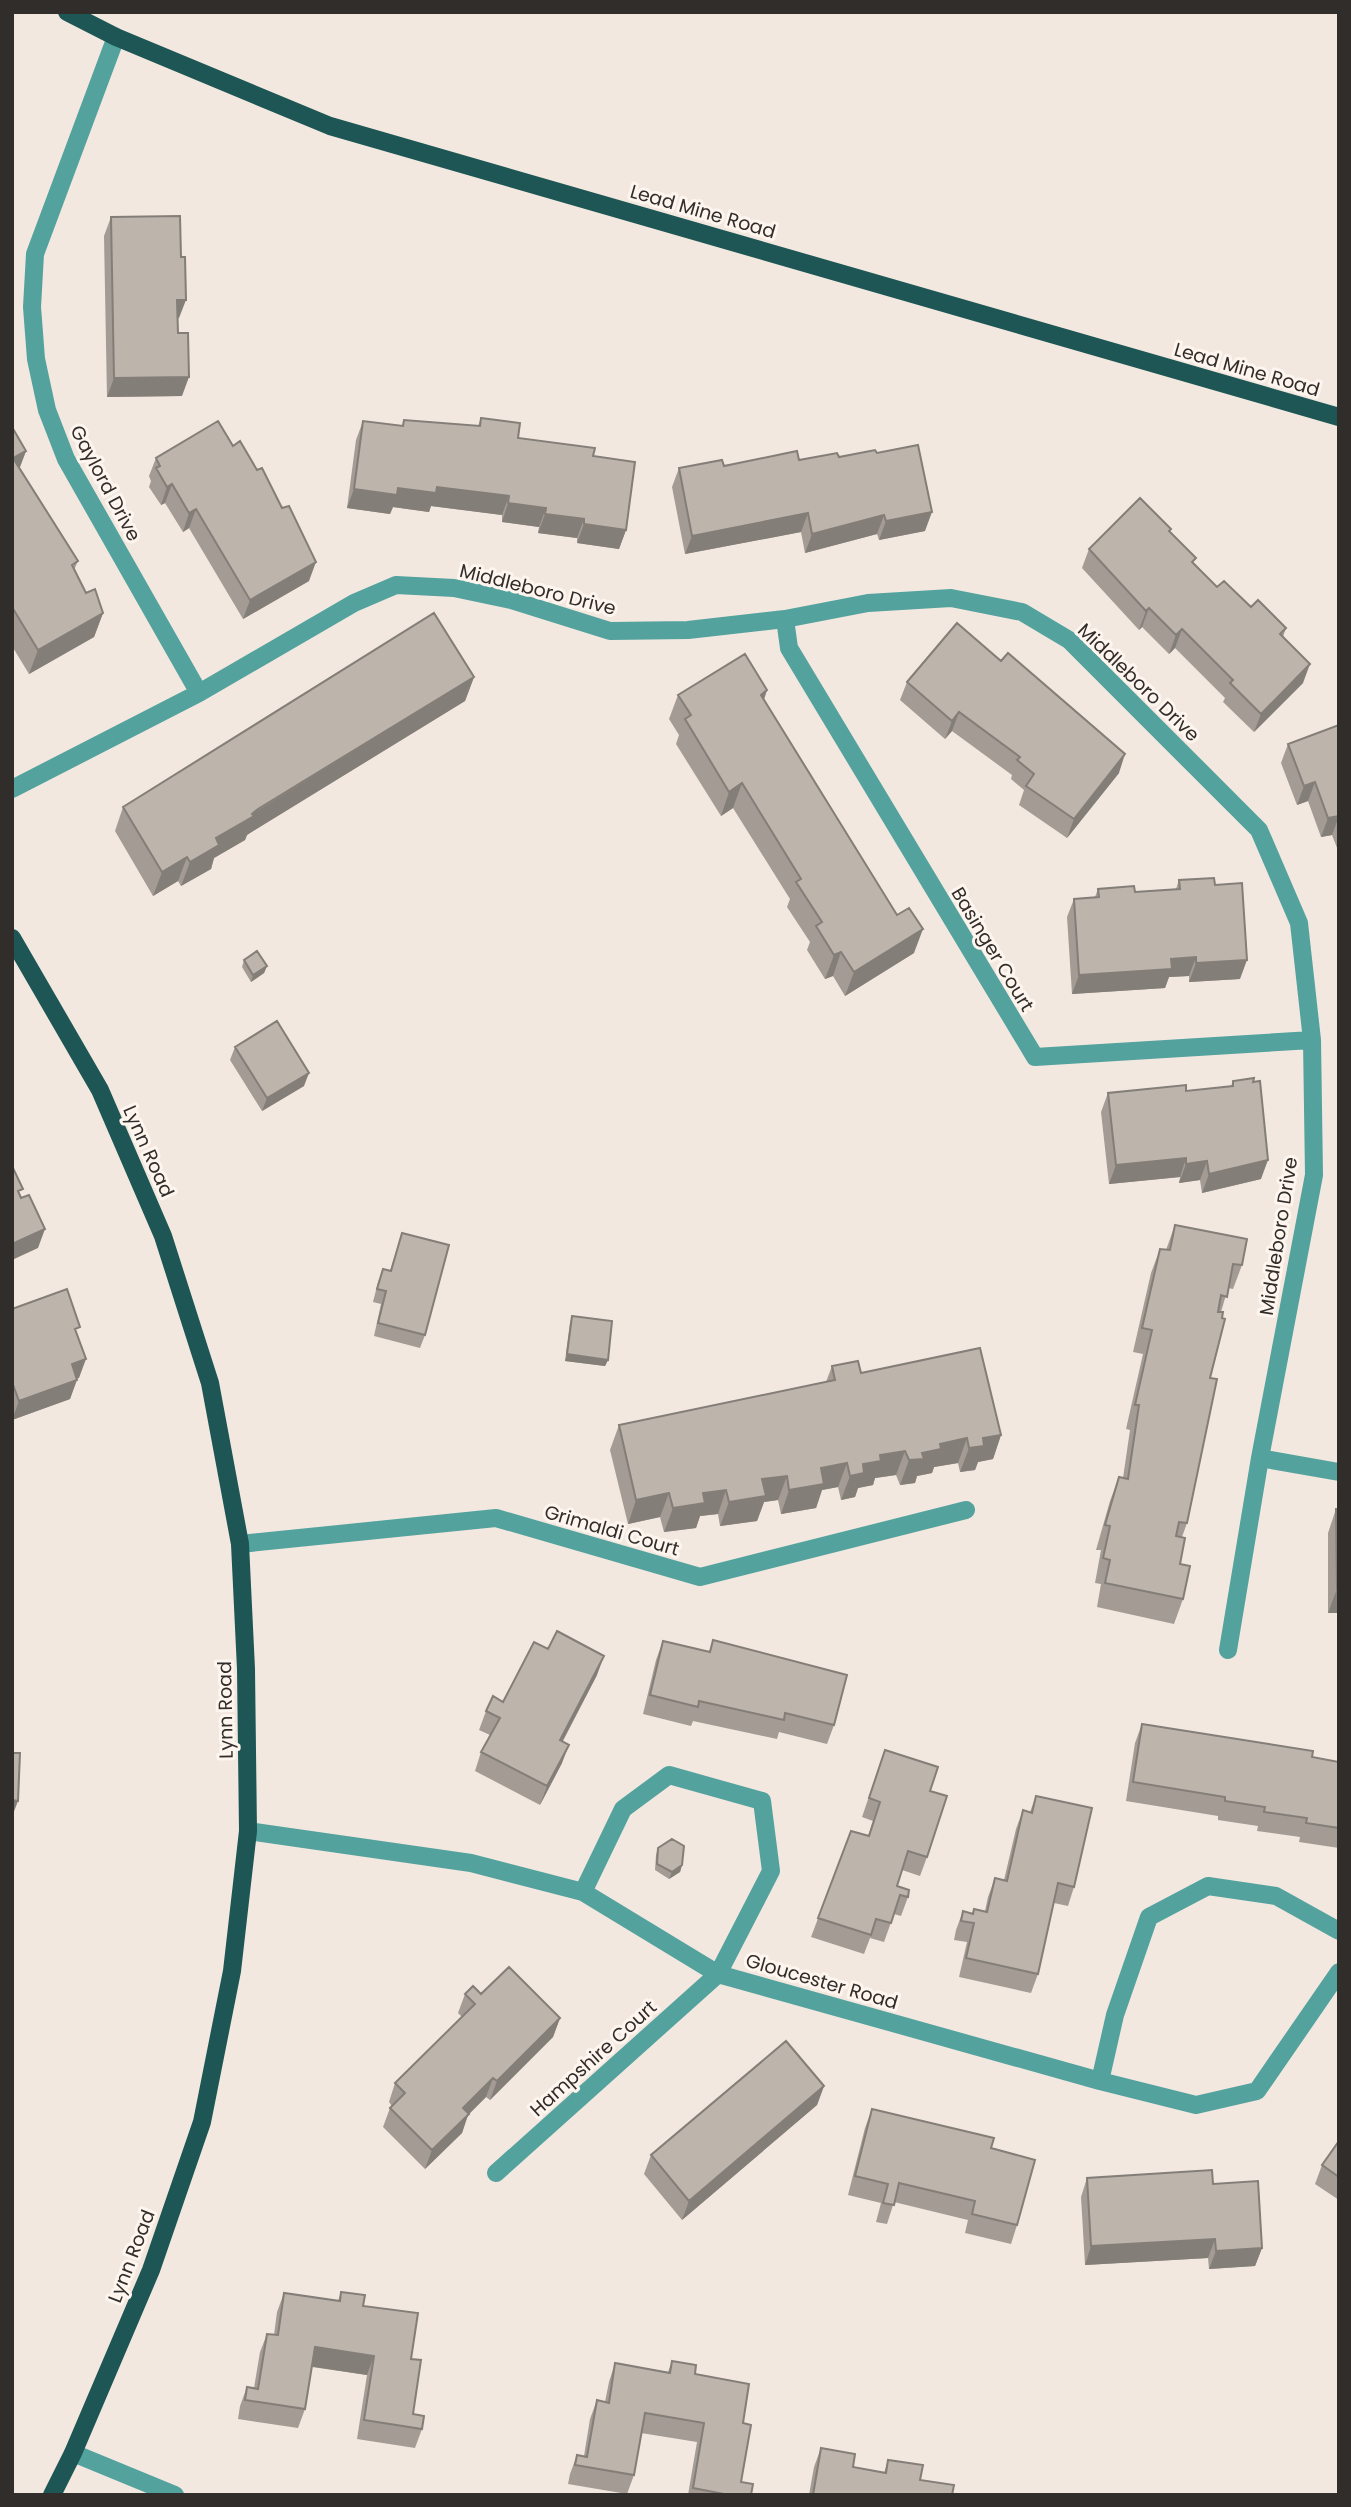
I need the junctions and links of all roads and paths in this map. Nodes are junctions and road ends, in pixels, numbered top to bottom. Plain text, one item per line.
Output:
1 (67, 12) edge
2 (116, 37) junction
3 (1339, 418) edge
4 (785, 619) junction
5 (199, 693) junction
6 (12, 789) edge
7 (12, 938) edge
8 (1312, 1040) junction
9 (1260, 1458) junction
10 (1339, 1472) edge
11 (966, 1510) dead end
12 (240, 1544) junction
13 (1228, 1650) dead end
14 (248, 1831) junction
15 (583, 1892) junction
16 (1339, 1931) edge
17 (1339, 1972) edge
18 (718, 1974) junction
19 (1100, 2081) junction
20 (495, 2173) dead end
21 (74, 2453) junction
22 (52, 2495) edge
23 (175, 2495) edge

1 - 2 main road, Lead Mine Road
2 - 3 main road, Lead Mine Road
2 - 5 street, Gaylord Drive
4 - 5 street, Middleboro Drive
4 - 8 street, Middleboro Drive
4 - 8 street, Basinger Court
5 - 6 street, Middleboro Drive
7 - 12 main road, Lynn Road
8 - 9 street, Middleboro Drive
9 - 10 street
9 - 13 street, Middleboro Drive
11 - 12 street, Grimaldi Court
12 - 14 main road, Lynn Road
14 - 15 street, Gloucester Road
14 - 21 main road, Lynn Road
15 - 18 street, Gloucester Road
15 - 18 street
16 - 19 street
17 - 19 street, Gloucester Road
18 - 19 street, Gloucester Road
18 - 20 street, Hampshire Court
21 - 22 main road, Lynn Road
21 - 23 street

